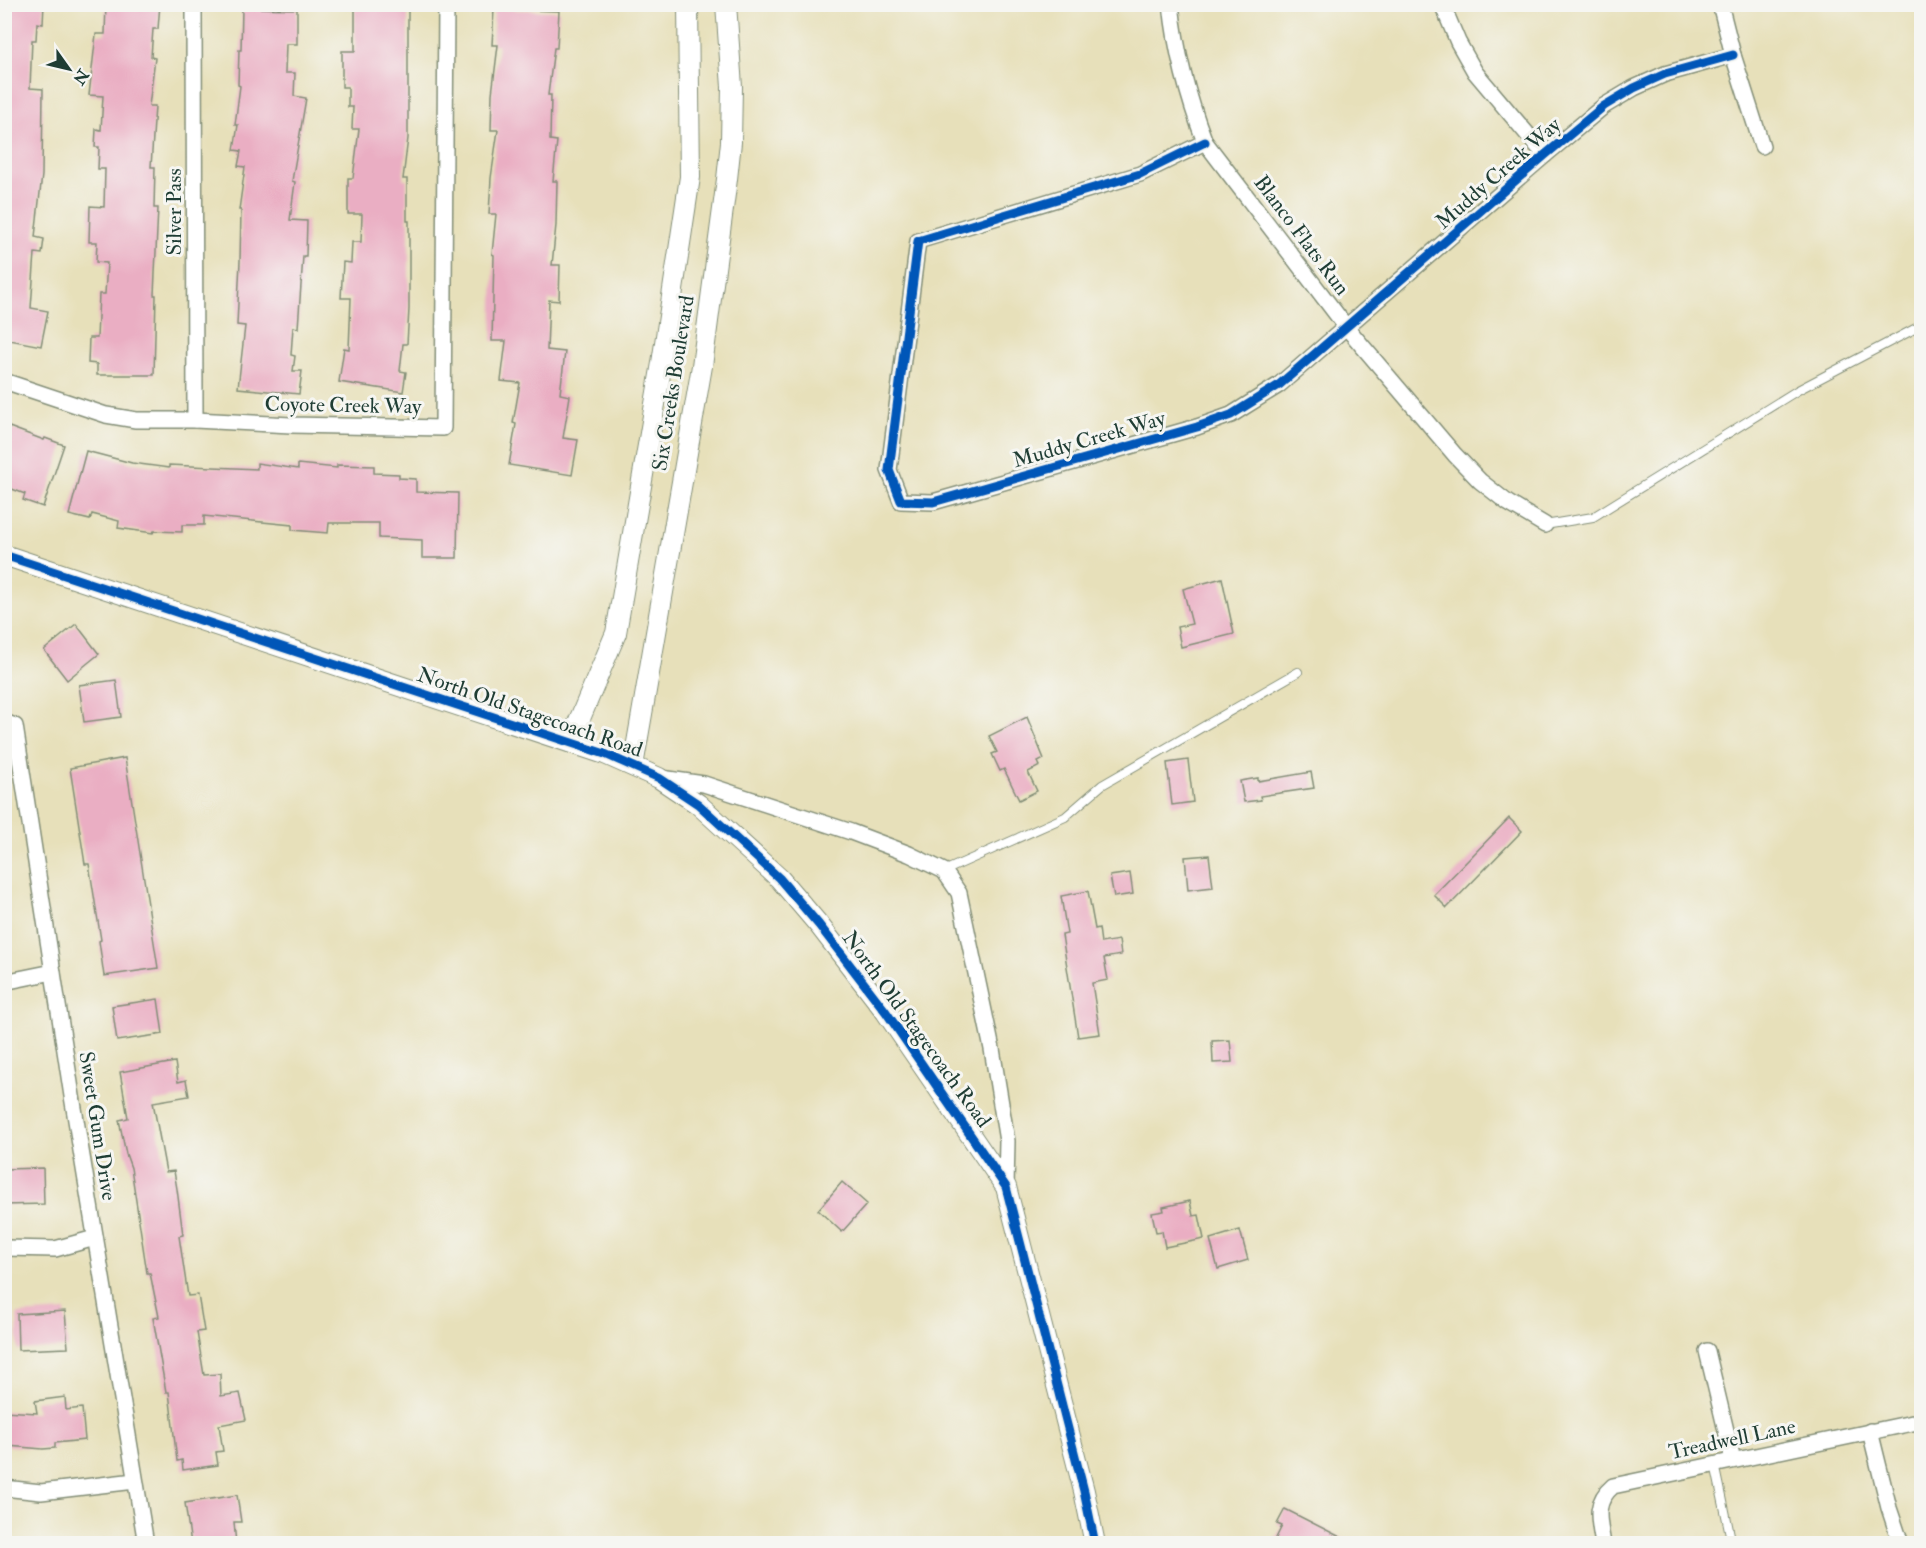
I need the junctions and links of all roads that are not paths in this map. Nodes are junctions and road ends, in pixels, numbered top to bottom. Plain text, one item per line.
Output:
1 (194, 4) edge
2 (446, 4) edge
3 (688, 4) edge
4 (726, 4) edge
5 (1171, 4) edge
6 (1442, 4) edge
7 (1720, 4) edge
8 (1733, 55) junction
9 (1205, 142) junction
10 (1762, 146) dead end
11 (1545, 155) junction
12 (1922, 325) edge
13 (1347, 328) junction
14 (4, 381) edge
15 (195, 420) junction
16 (1545, 525) joint
17 (4, 555) edge
18 (1298, 672) dead end
19 (4, 722) edge
20 (570, 742) junction
21 (633, 766) junction
22 (659, 778) junction
23 (944, 871) junction
24 (53, 972) junction
25 (4, 982) edge
26 (1006, 1187) junction
27 (95, 1238) junction
28 (4, 1248) edge
29 (1707, 1351) dead end
30 (1922, 1420) edge
31 (1870, 1431) junction
32 (1733, 1460) junction
33 (1715, 1464) junction
34 (135, 1481) junction
35 (4, 1488) edge
36 (146, 1544) edge
37 (1095, 1544) edge
38 (1603, 1544) edge
39 (1731, 1544) edge
40 (1901, 1544) edge

1 - 15 street, Silver Pass
2 - 15 street, Coyote Creek Way
3 - 20 street, Six Creeks Boulevard
4 - 21 street, Six Creeks Boulevard
5 - 9 street, Blanco Flats Run
6 - 11 street
7 - 8 street
8 - 10 street
8 - 11 street, Muddy Creek Way
9 - 13 street, Blanco Flats Run
9 - 13 street, Muddy Creek Way
11 - 13 street, Muddy Creek Way
12 - 16 lane
13 - 16 street, Blanco Flats Run
14 - 15 street, Coyote Creek Way
17 - 20 street, North Old Stagecoach Road
18 - 23 lane
19 - 24 street, Sweet Gum Drive
20 - 21 street, North Old Stagecoach Road
21 - 22 street, North Old Stagecoach Road
22 - 23 street
22 - 26 street, North Old Stagecoach Road
23 - 26 street
24 - 25 street
24 - 27 street, Sweet Gum Drive
26 - 37 street, North Old Stagecoach Road
27 - 28 street
27 - 34 street, Sweet Gum Drive
29 - 32 street
30 - 31 street, Treadwell Lane
31 - 32 street, Treadwell Lane
31 - 40 street
32 - 33 street, Treadwell Lane
33 - 38 street, Treadwell Lane
33 - 39 lane
34 - 35 street
34 - 36 street, Sweet Gum Drive

